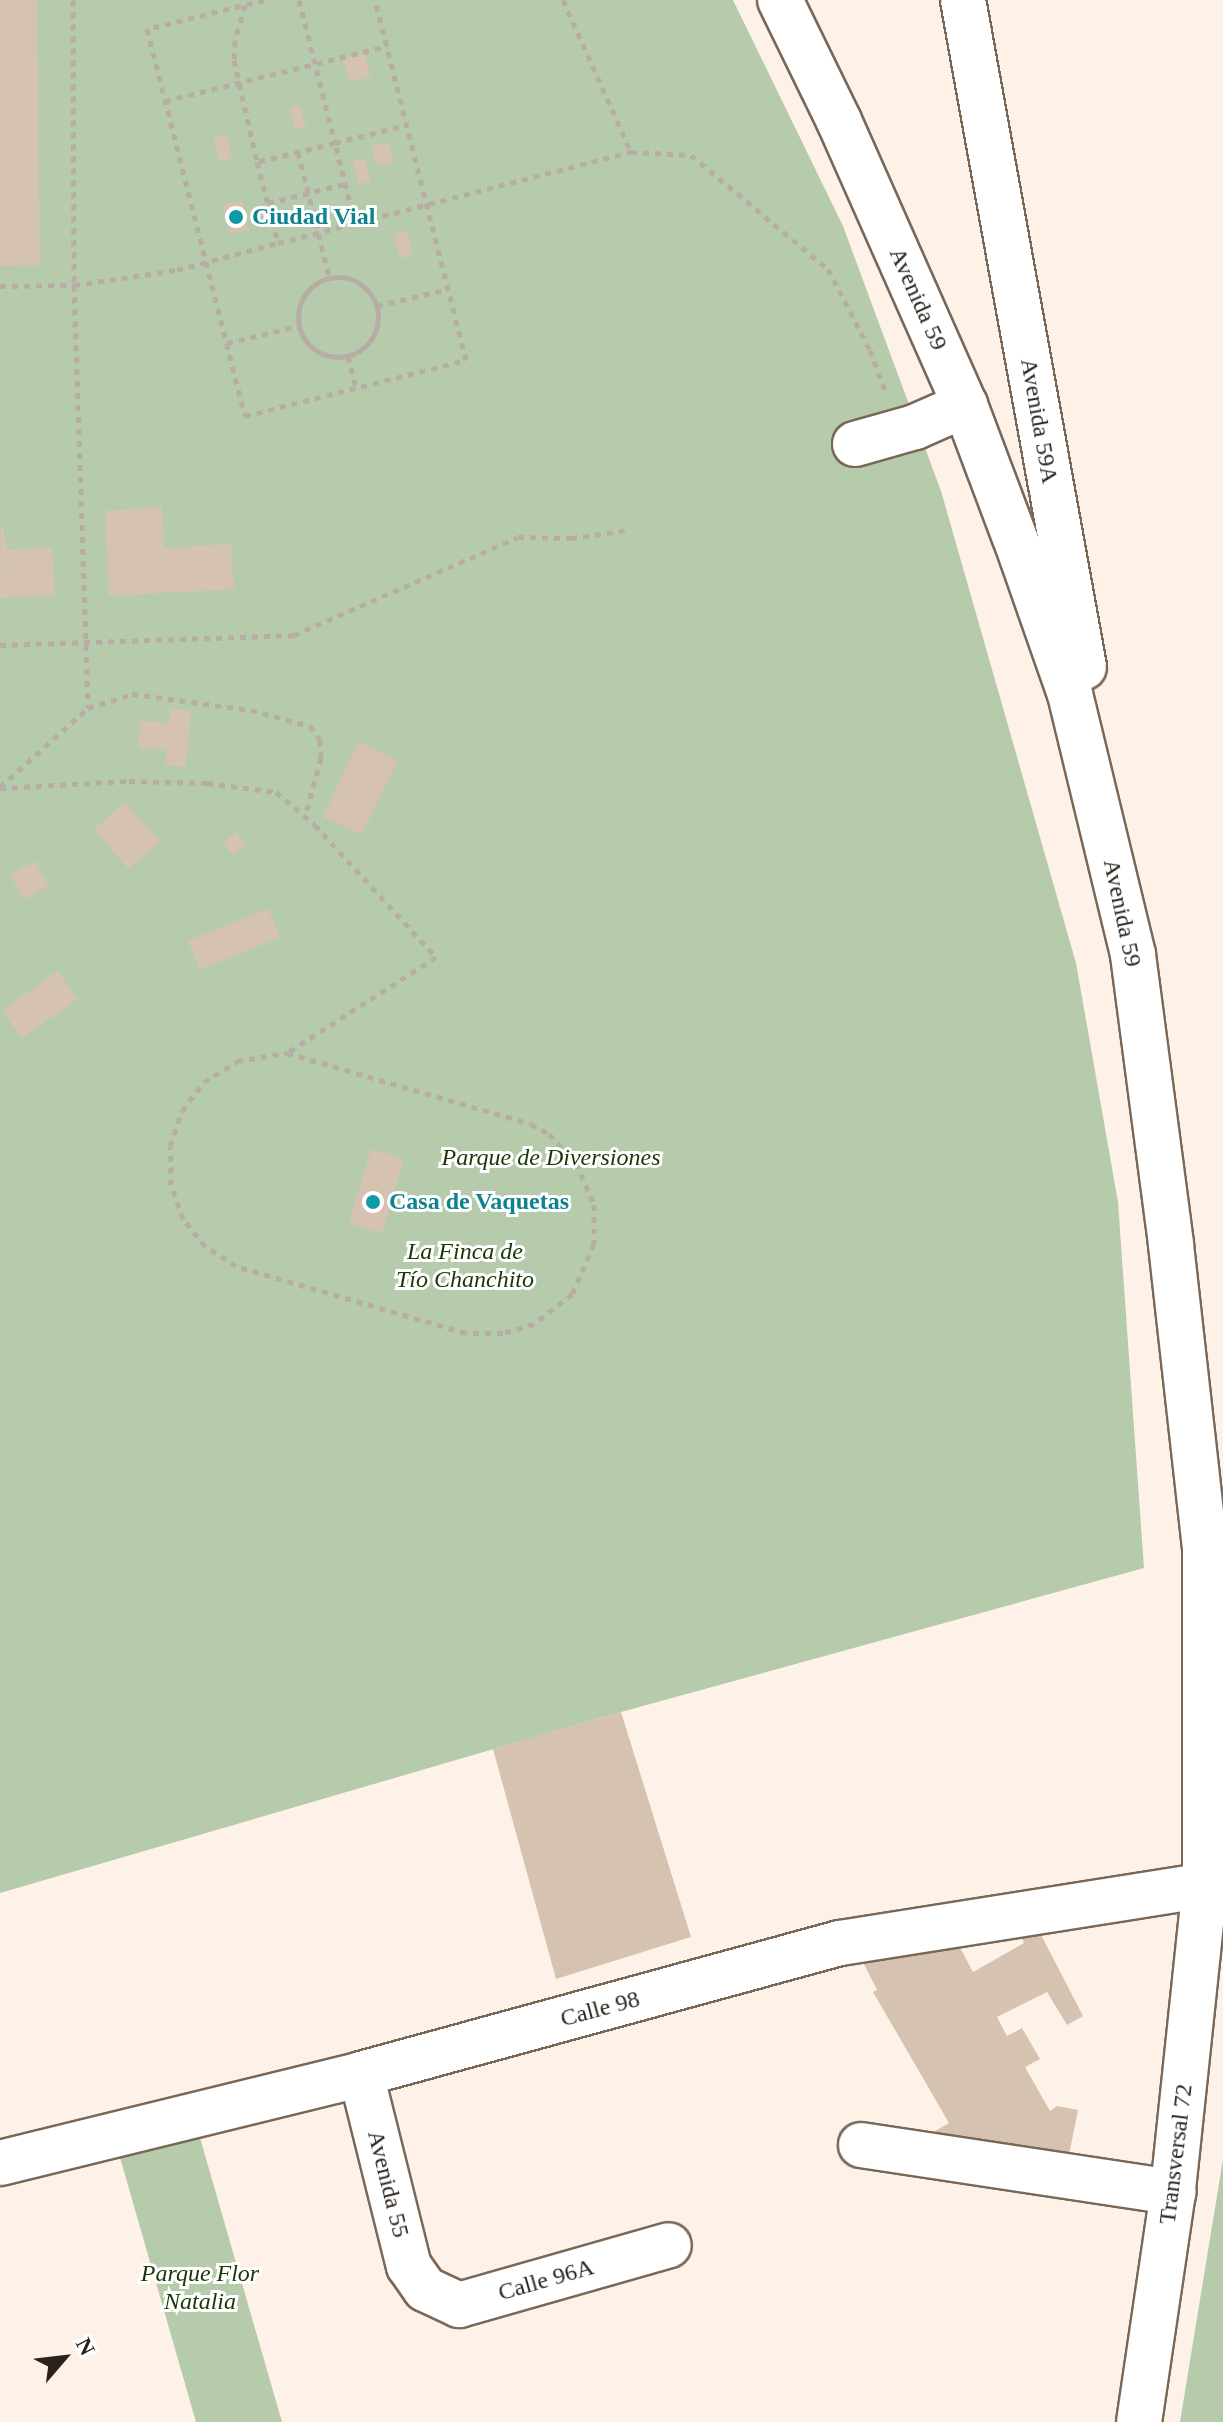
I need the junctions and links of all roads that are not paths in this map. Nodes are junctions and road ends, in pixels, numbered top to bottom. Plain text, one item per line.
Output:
1 (780, 0) edge
2 (963, 0) edge
3 (965, 405) junction
4 (855, 444) dead end
5 (1106, 844) junction
6 (1205, 1885) junction
7 (361, 2074) junction
8 (861, 2145) dead end
9 (0, 2163) edge
10 (1173, 2192) junction
11 (669, 2245) dead end
12 (425, 2289) joint
13 (1139, 2422) edge

1 - 3 street, Avenida 59
2 - 5 street, Avenida 59A
3 - 4 street
3 - 5 street, Avenida 59
5 - 6 street, Avenida 59
6 - 7 street, Calle 98
6 - 10 street, Transversal 72
7 - 9 street, Calle 98
7 - 12 street, Avenida 55
8 - 10 street
10 - 13 street, Transversal 72
11 - 12 street, Calle 96A

